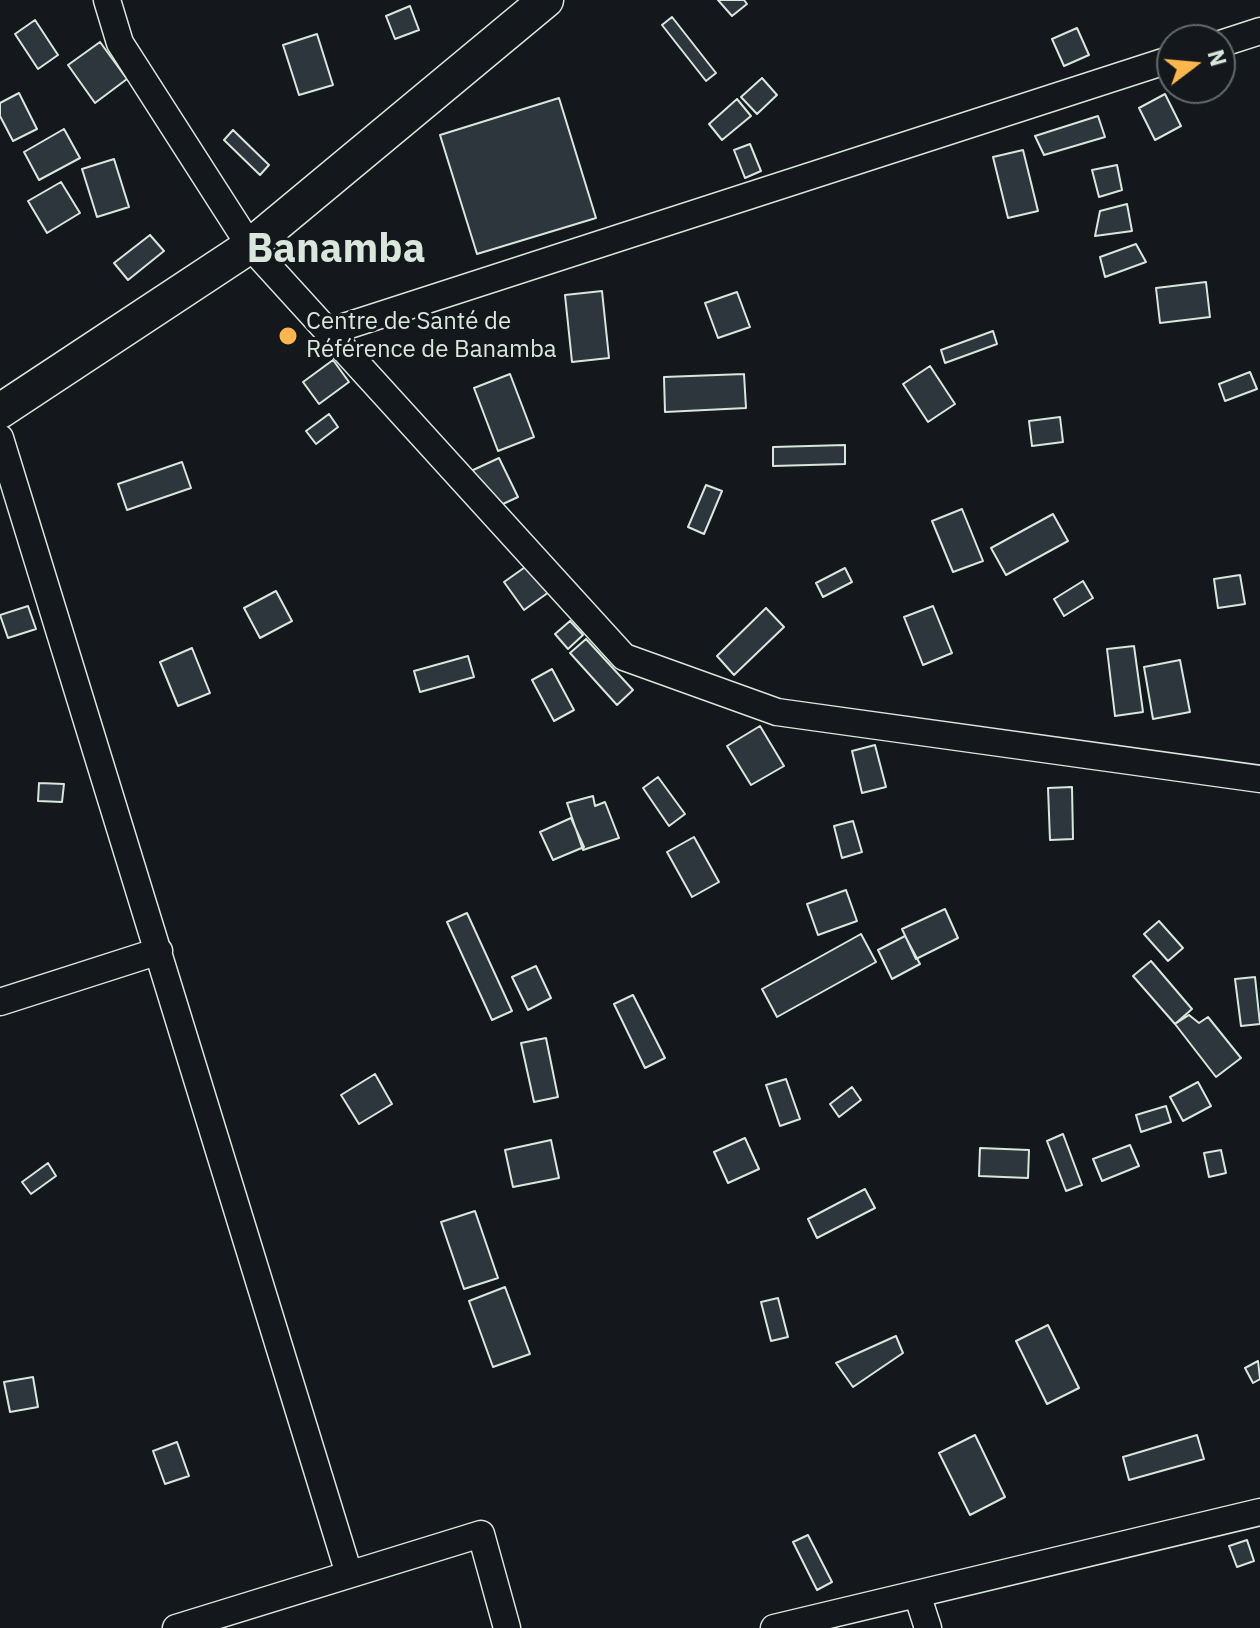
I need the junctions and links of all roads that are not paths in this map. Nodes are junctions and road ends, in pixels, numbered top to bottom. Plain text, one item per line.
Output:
1 (107, 0) edge
2 (546, 0) edge
3 (1260, 31) edge
4 (1236, 39) edge
5 (1156, 64) edge
6 (250, 246) junction
7 (328, 332) junction
8 (0, 411) edge
9 (0, 438) edge
10 (1260, 779) edge
11 (159, 951) junction
12 (0, 1002) edge
13 (1260, 1512) edge
14 (349, 1574) junction
15 (917, 1594) junction
16 (176, 1628) edge
17 (507, 1628) edge
18 (774, 1628) edge
19 (928, 1628) edge

1 - 6 street
2 - 6 street
3 - 4 street
5 - 7 street
6 - 7 street
6 - 8 street
7 - 10 street
9 - 11 street
11 - 12 street
11 - 14 street
13 - 15 street
14 - 16 street
14 - 17 street
15 - 18 street
15 - 19 street

